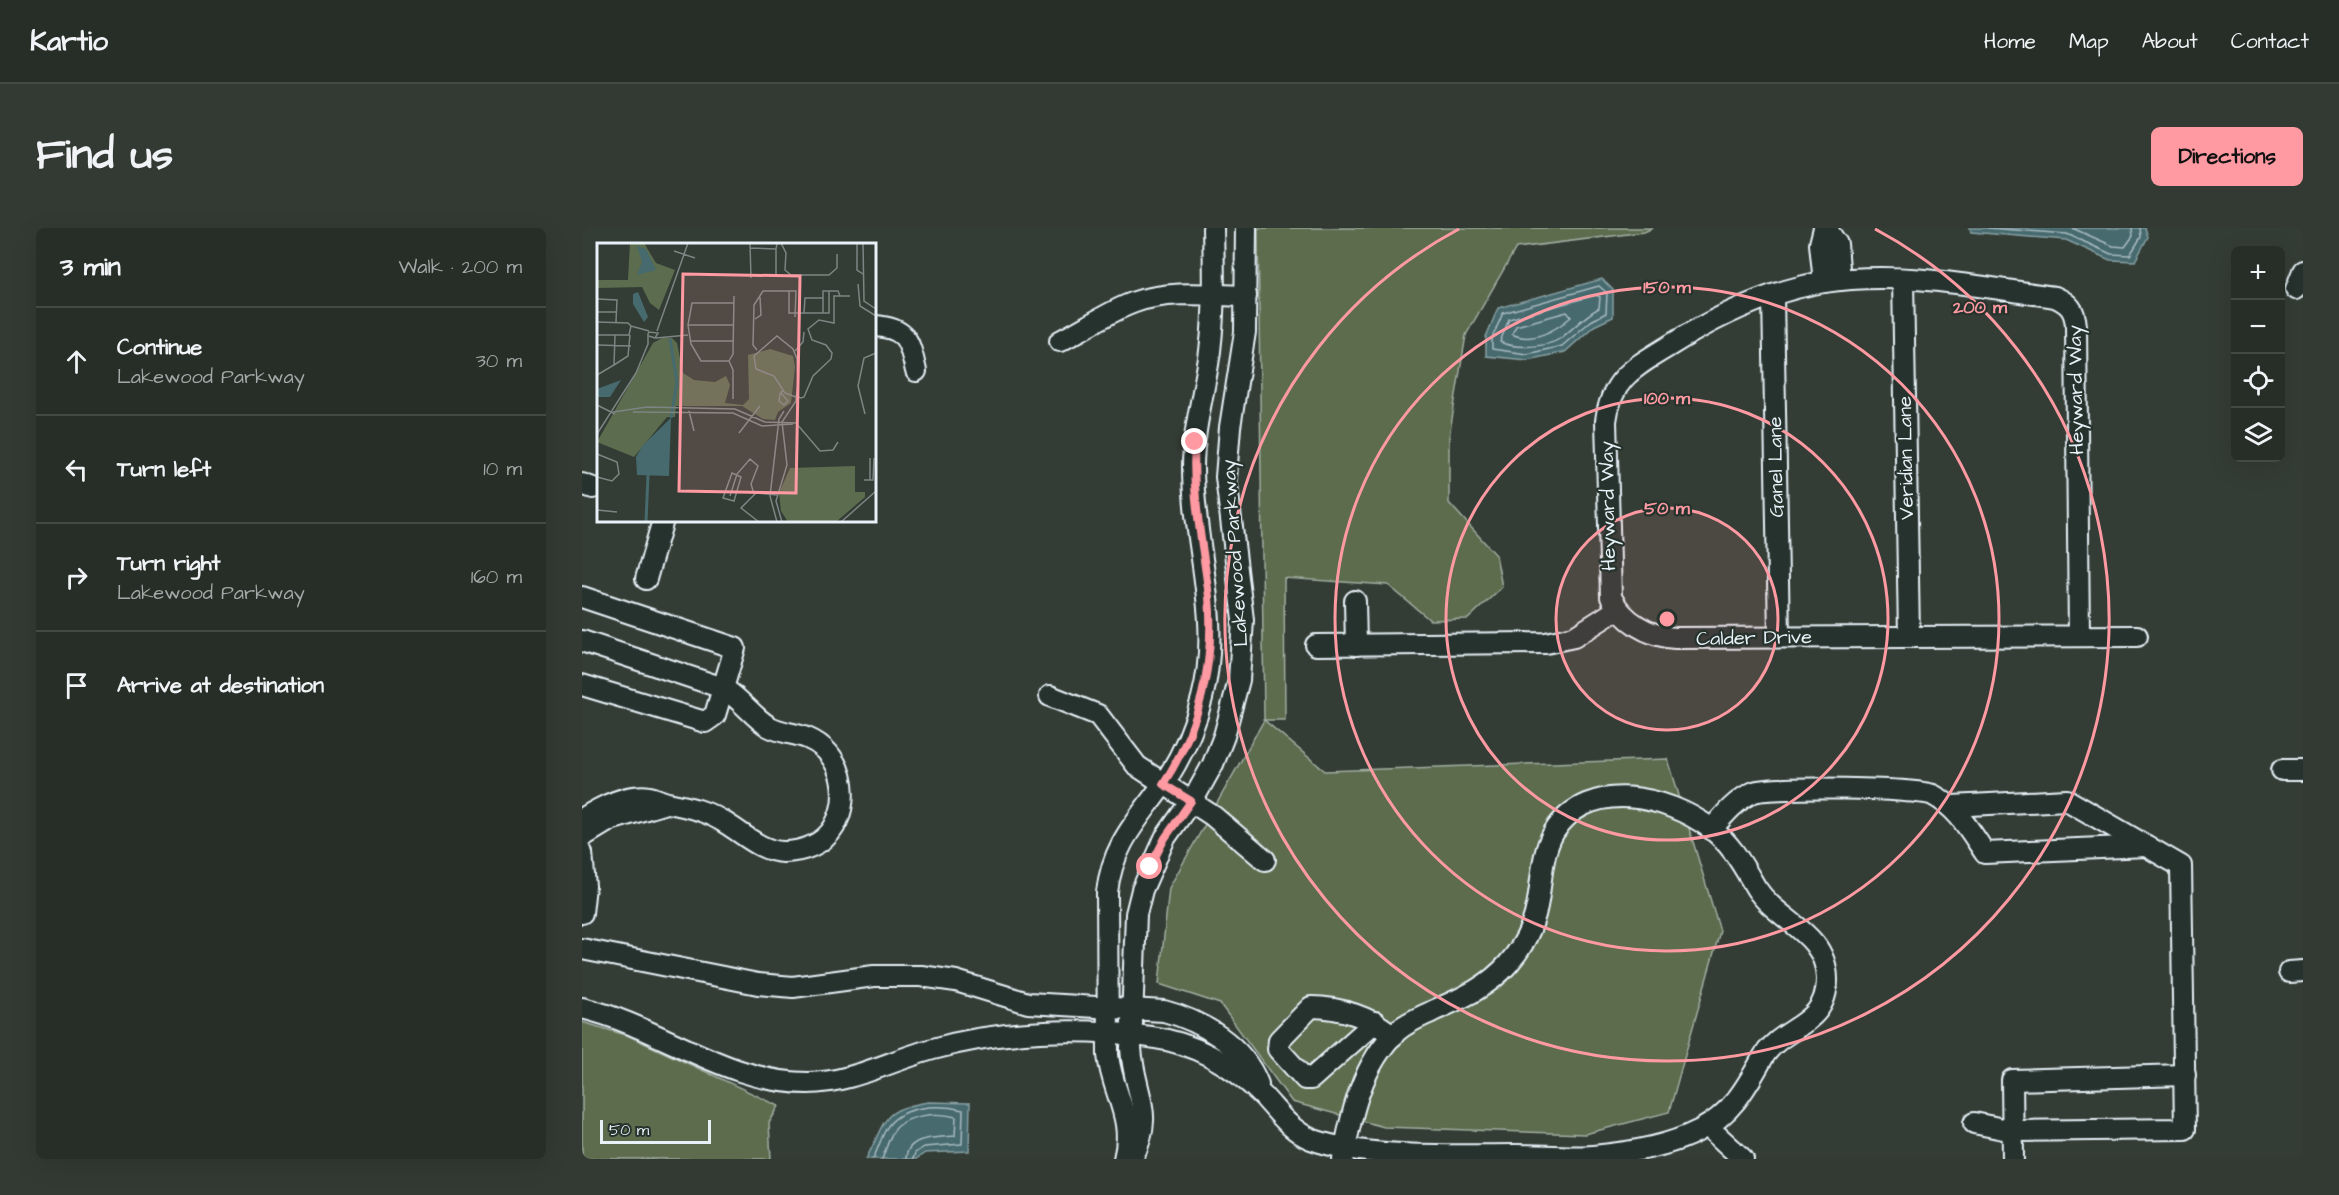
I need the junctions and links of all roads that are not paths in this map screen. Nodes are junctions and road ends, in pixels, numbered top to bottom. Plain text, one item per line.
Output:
1 (1213, 228) edge
2 (1246, 228) edge
3 (1825, 228) edge
4 (1903, 279) junction
5 (1832, 281) junction
6 (1214, 295) junction
7 (1246, 296) junction
8 (1773, 296) junction
9 (876, 326) edge
10 (1060, 341) dead end
11 (916, 371) dead end
12 (662, 522) edge
13 (646, 579) dead end
14 (582, 597) edge
15 (1355, 601) dead end
16 (1617, 609) junction
17 (1909, 636) junction
18 (2079, 636) junction
19 (2137, 636) dead end
20 (1779, 637) junction
21 (582, 641) edge
22 (1316, 645) dead end
23 (1356, 645) junction
24 (582, 685) edge
25 (723, 688) junction
26 (1050, 696) dead end
27 (2282, 770) dead end
28 (2303, 770) edge
29 (1163, 784) junction
30 (1191, 801) junction
31 (666, 802) junction
32 (1952, 806) junction
33 (582, 819) edge
34 (1712, 829) junction
35 (582, 837) edge
36 (2147, 846) junction
37 (582, 853) edge
38 (1265, 860) dead end
39 (582, 913) edge
40 (582, 949) edge
41 (1106, 1007) junction
42 (582, 1008) edge
43 (1132, 1008) junction
44 (1375, 1022) junction
45 (1107, 1034) junction
46 (1131, 1035) junction
47 (1393, 1036) junction
48 (2185, 1076) junction
49 (1262, 1095) junction
50 (1974, 1123) dead end
51 (1707, 1126) junction
52 (2013, 1131) junction
53 (1344, 1153) edge
54 (1124, 1159) edge
55 (1132, 1159) edge
56 (1743, 1159) edge
57 (2013, 1159) edge

1 - 6 street, Lakewood Parkway
2 - 7 street, Lakewood Parkway
3 - 5 street
4 - 5 street, Heyward Way
4 - 17 street, Veridian Lane
4 - 18 street, Heyward Way
5 - 8 street, Heyward Way
6 - 7 street
6 - 10 street
6 - 29 street, Lakewood Parkway
7 - 30 street, Lakewood Parkway
8 - 16 street, Heyward Way
8 - 20 street, Ganel Lane
9 - 11 street
12 - 13 street
14 - 25 street
15 - 23 street
16 - 20 street, Calder Drive
16 - 23 street
17 - 18 street, Calder Drive
17 - 20 street, Calder Drive
18 - 19 street, Calder Drive
21 - 25 street
22 - 23 street
24 - 25 street
25 - 31 street
26 - 29 street
27 - 28 street
29 - 30 street
29 - 41 street, Lakewood Parkway
30 - 38 street
30 - 43 street, Lakewood Parkway
31 - 33 street
31 - 35 street
32 - 34 street
32 - 36 street
32 - 36 street
34 - 47 street
34 - 51 street
36 - 48 street
37 - 39 street
40 - 41 street
41 - 43 street
41 - 45 street, Lakewood Parkway
42 - 45 street
43 - 46 street, Lakewood Parkway
43 - 49 street
44 - 44 street
44 - 47 street
45 - 46 street
45 - 54 street, Lakewood Parkway
46 - 49 street
46 - 55 street, Lakewood Parkway
47 - 53 street
48 - 52 street
48 - 52 street
49 - 53 street
50 - 52 street
51 - 53 street
51 - 56 street
52 - 57 street

